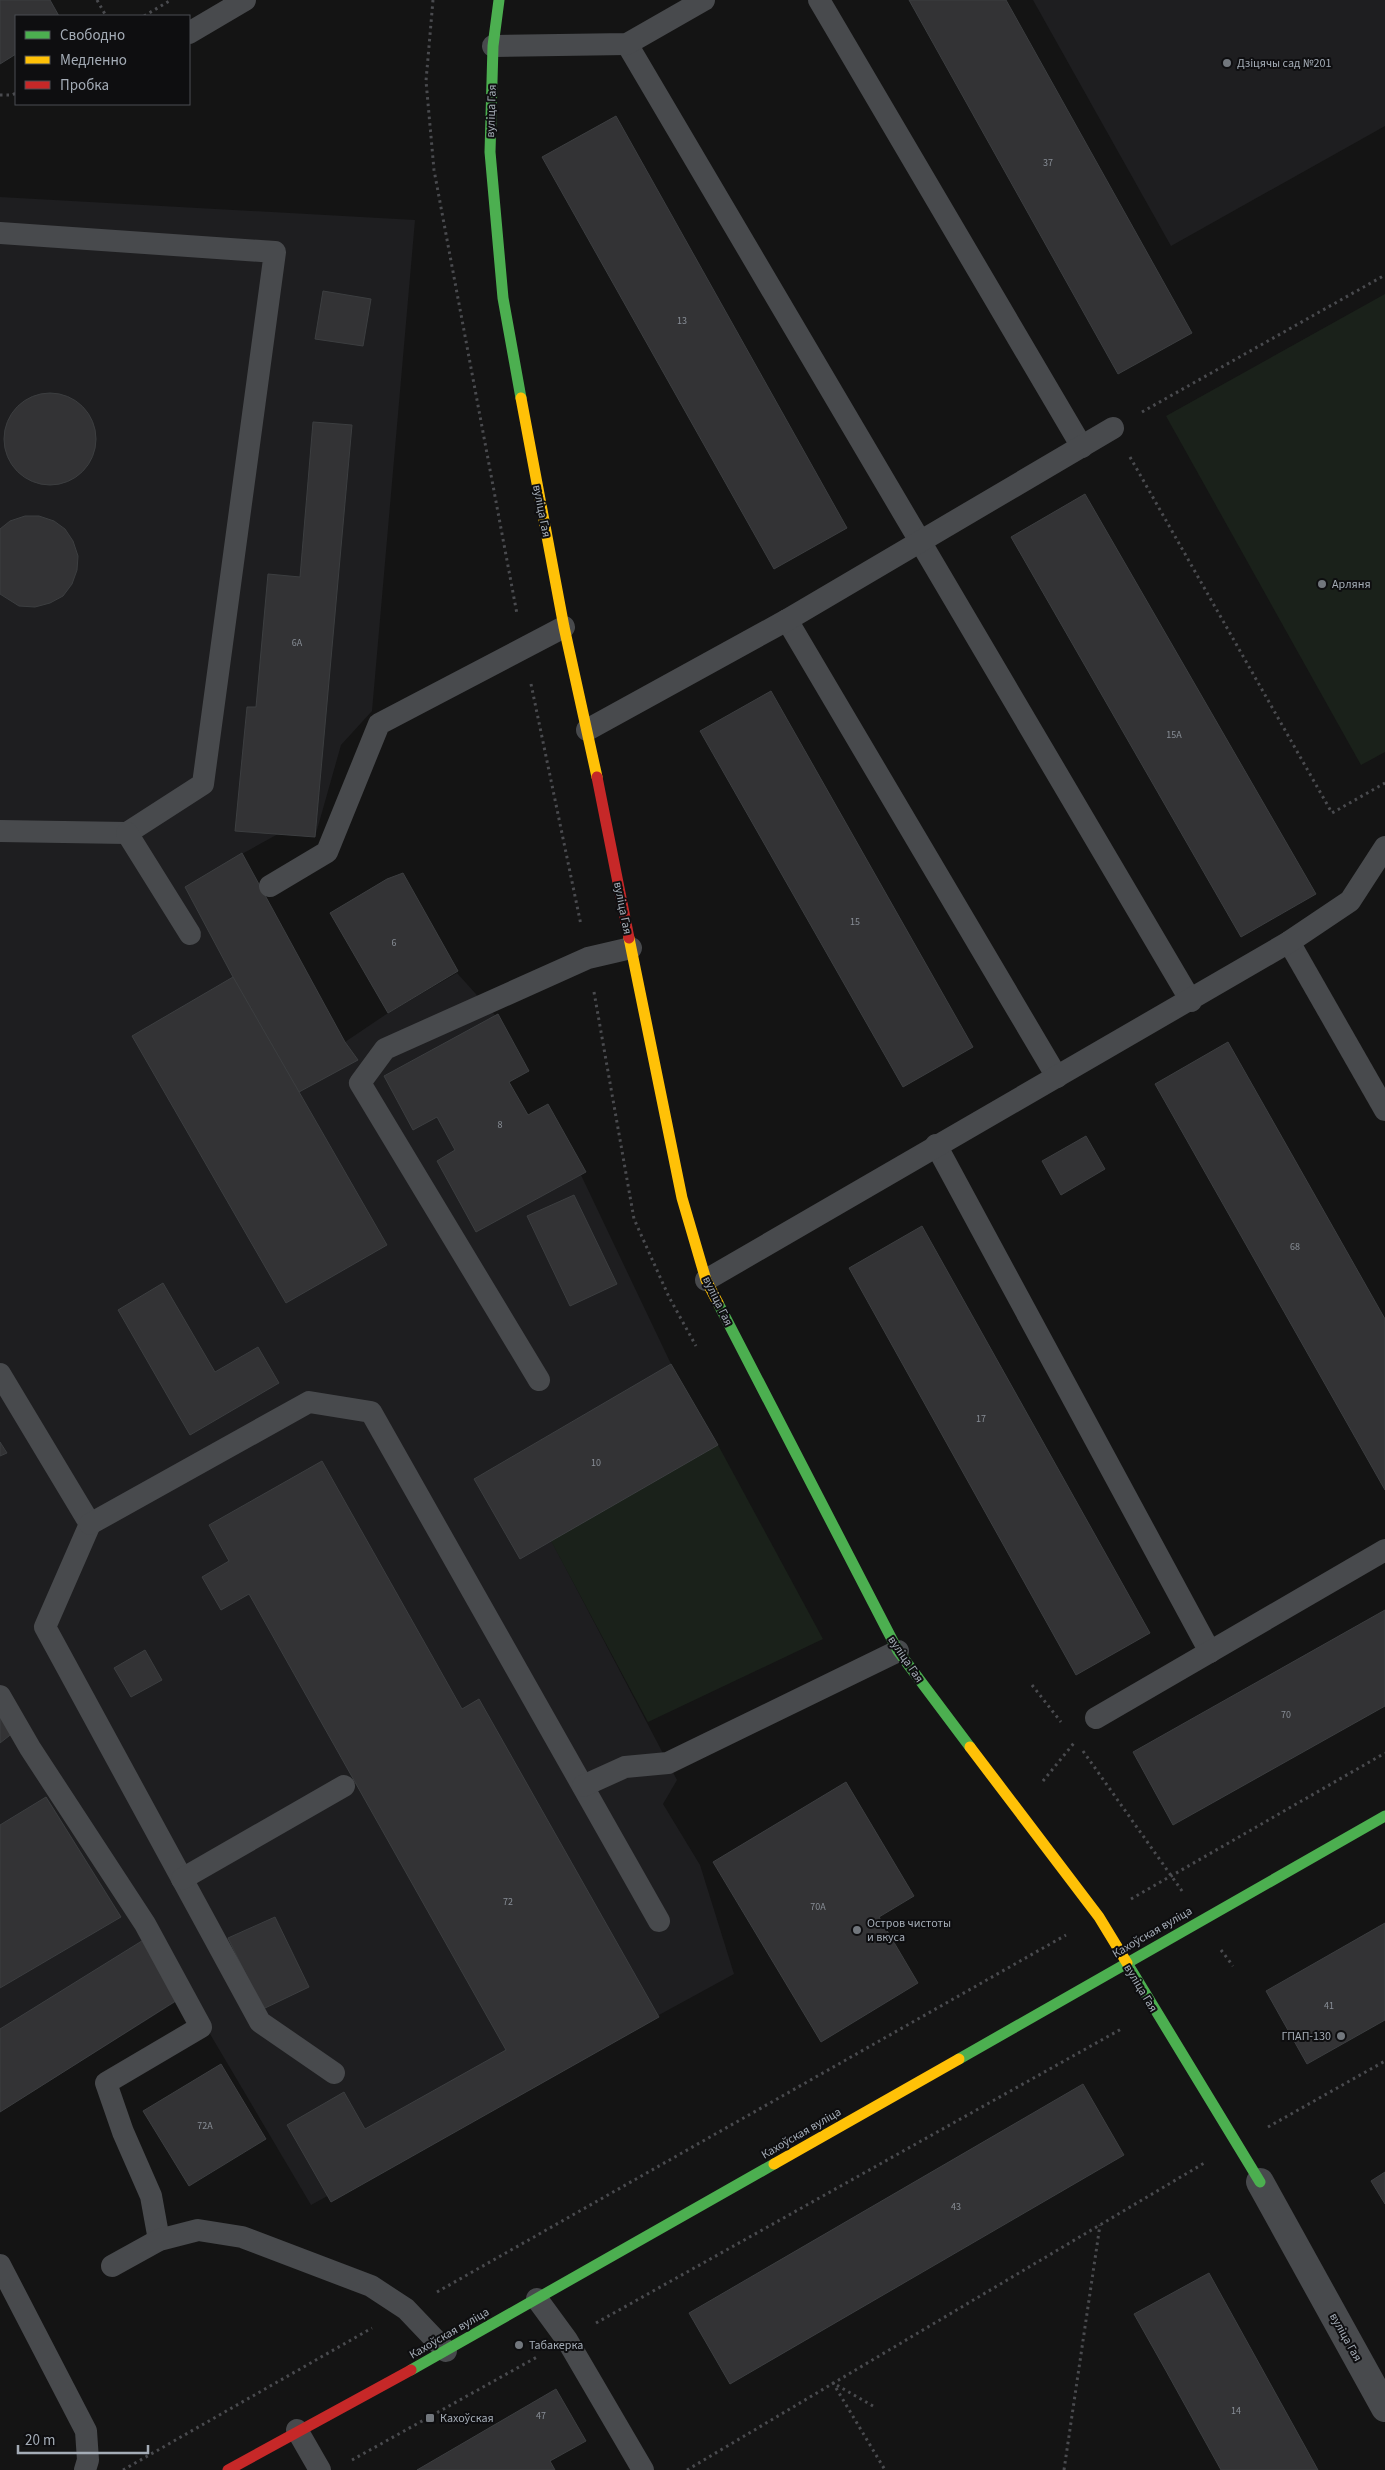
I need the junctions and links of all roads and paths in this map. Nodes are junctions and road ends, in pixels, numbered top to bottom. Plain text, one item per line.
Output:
1 (96, 0) edge
2 (171, 0) edge
3 (245, 0) edge
4 (498, 0) edge
5 (704, 0) edge
6 (819, 0) edge
7 (105, 15) edge
8 (146, 15) edge
9 (190, 32) edge
10 (628, 44) junction
11 (494, 46) junction
12 (15, 93) edge
13 (0, 95) edge
14 (0, 233) edge
15 (1385, 275) edge
16 (1113, 428) junction
17 (1082, 447) junction
18 (921, 541) junction
19 (787, 620) junction
20 (564, 627) junction
21 (588, 730) junction
22 (1385, 783) edge
23 (0, 831) edge
24 (127, 833) junction
25 (1385, 847) edge
26 (270, 886) dead end
27 (190, 934) dead end
28 (1290, 942) junction
29 (631, 948) junction
30 (1191, 1000) junction
31 (1057, 1077) junction
32 (1385, 1110) edge
33 (936, 1145) junction
34 (706, 1280) junction
35 (0, 1374) edge
36 (539, 1380) dead end
37 (90, 1524) junction
38 (1385, 1550) edge
39 (898, 1652) junction
40 (1210, 1652) junction
41 (1032, 1685) dead end
42 (0, 1696) edge
43 (1096, 1718) joint
44 (1076, 1741) junction
45 (1385, 1753) edge
46 (1042, 1782) dead end
47 (344, 1786) dead end
48 (583, 1786) junction
49 (1385, 1816) edge
50 (1172, 1875) junction
51 (182, 1879) junction
52 (1099, 1918) junction
53 (659, 1921) dead end
54 (1200, 1921) junction
55 (1126, 1963) junction
56 (1233, 1966) dead end
57 (1154, 2010) junction
58 (1385, 2061) edge
59 (334, 2072) dead end
60 (1237, 2144) junction
61 (1260, 2182) joint
62 (1100, 2224) junction
63 (159, 2240) junction
64 (0, 2265) edge
65 (112, 2266) dead end
66 (537, 2298) junction
67 (406, 2309) junction
68 (567, 2340) junction
69 (446, 2351) junction
70 (833, 2383) junction
71 (873, 2406) dead end
72 (1385, 2408) edge
73 (297, 2430) junction
74 (352, 2461) dead end
75 (85, 2470) edge
76 (123, 2470) edge
77 (228, 2470) edge
78 (320, 2470) edge
79 (644, 2470) edge
80 (687, 2470) edge
81 (885, 2470) edge
82 (1064, 2470) edge

1 - 7 path
2 - 8 path
3 - 9 lane
4 - 11 street, вуліца Гая
5 - 10 lane
6 - 17 lane
10 - 11 lane
10 - 18 lane
11 - 20 street, вуліца Гая
12 - 13 path
14 - 24 lane
15 - 16 path
16 - 17 lane
16 - 22 path
17 - 18 lane
18 - 19 lane
18 - 30 lane
19 - 21 lane
19 - 31 lane
20 - 21 street, вуліца Гая
20 - 26 lane
21 - 29 street, вуліца Гая
23 - 24 lane
24 - 27 lane
25 - 28 lane
28 - 30 lane
28 - 32 lane
29 - 34 street, вуліца Гая
29 - 36 lane
30 - 31 lane
31 - 33 lane
33 - 34 lane
33 - 40 lane
34 - 39 street, вуліца Гая
35 - 37 lane
37 - 48 lane
37 - 51 lane
38 - 40 lane
39 - 48 lane
39 - 52 street, вуліца Гая
40 - 43 lane
41 - 44 path
42 - 63 lane
43 - 44 path
44 - 46 path
44 - 50 path
45 - 50 path
47 - 51 lane
48 - 53 lane
49 - 54 street, Кахоўская вуліца
50 - 52 path
50 - 54 path
51 - 59 lane
52 - 55 street, вуліца Гая
52 - 67 path
54 - 55 street, Кахоўская вуліца
54 - 56 path
55 - 57 street, вуліца Гая
55 - 66 street, Кахоўская вуліца
57 - 60 street, вуліца Гая
57 - 68 path
58 - 60 path
60 - 61 street, вуліца Гая
60 - 62 path
61 - 72 street, вуліца Гая
62 - 70 path
62 - 82 path
63 - 65 lane
63 - 67 lane
64 - 75 lane
66 - 68 lane
66 - 69 street, Кахоўская вуліца
67 - 69 lane
67 - 76 path
68 - 74 path
68 - 79 lane
69 - 73 street, Кахоўская вуліца
70 - 71 path
70 - 80 path
70 - 81 path
73 - 77 street, Кахоўская вуліца
73 - 78 lane

